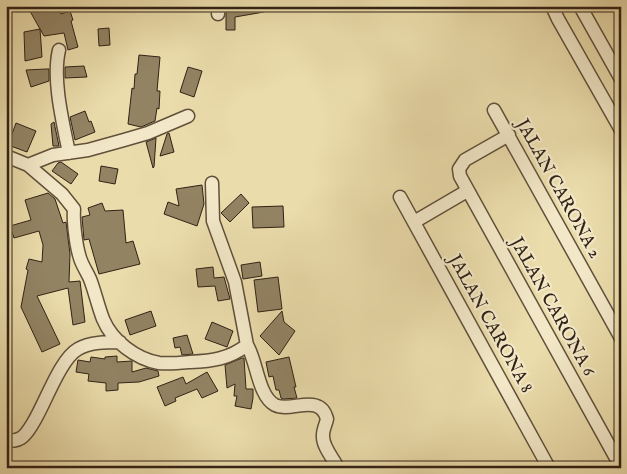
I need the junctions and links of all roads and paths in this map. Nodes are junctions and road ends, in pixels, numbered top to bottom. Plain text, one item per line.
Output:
1 (552, 6) edge
2 (580, 6) edge
3 (59, 50) dead end
4 (621, 79) edge
5 (494, 110) dead end
6 (188, 116) dead end
7 (621, 130) edge
8 (509, 135) junction
9 (69, 153) junction
10 (6, 156) edge
11 (28, 165) junction
12 (212, 183) dead end
13 (468, 191) junction
14 (400, 197) dead end
15 (414, 222) junction
16 (621, 338) edge
17 (120, 342) junction
18 (247, 345) junction
19 (6, 441) edge
20 (620, 467) edge
21 (338, 468) edge
22 (549, 468) edge

1 - 7 street
2 - 4 street
3 - 9 street
5 - 8 street, JALAN CARONA 2
6 - 9 street
8 - 13 street, JALAN CARONA 6
8 - 16 street, JALAN CARONA 2
9 - 11 street
10 - 11 street
11 - 17 street
12 - 18 street
13 - 15 street
13 - 20 street, JALAN CARONA 6
14 - 15 street, JALAN CARONA 8
15 - 22 street, JALAN CARONA 8
17 - 18 street
17 - 19 street
18 - 21 street

